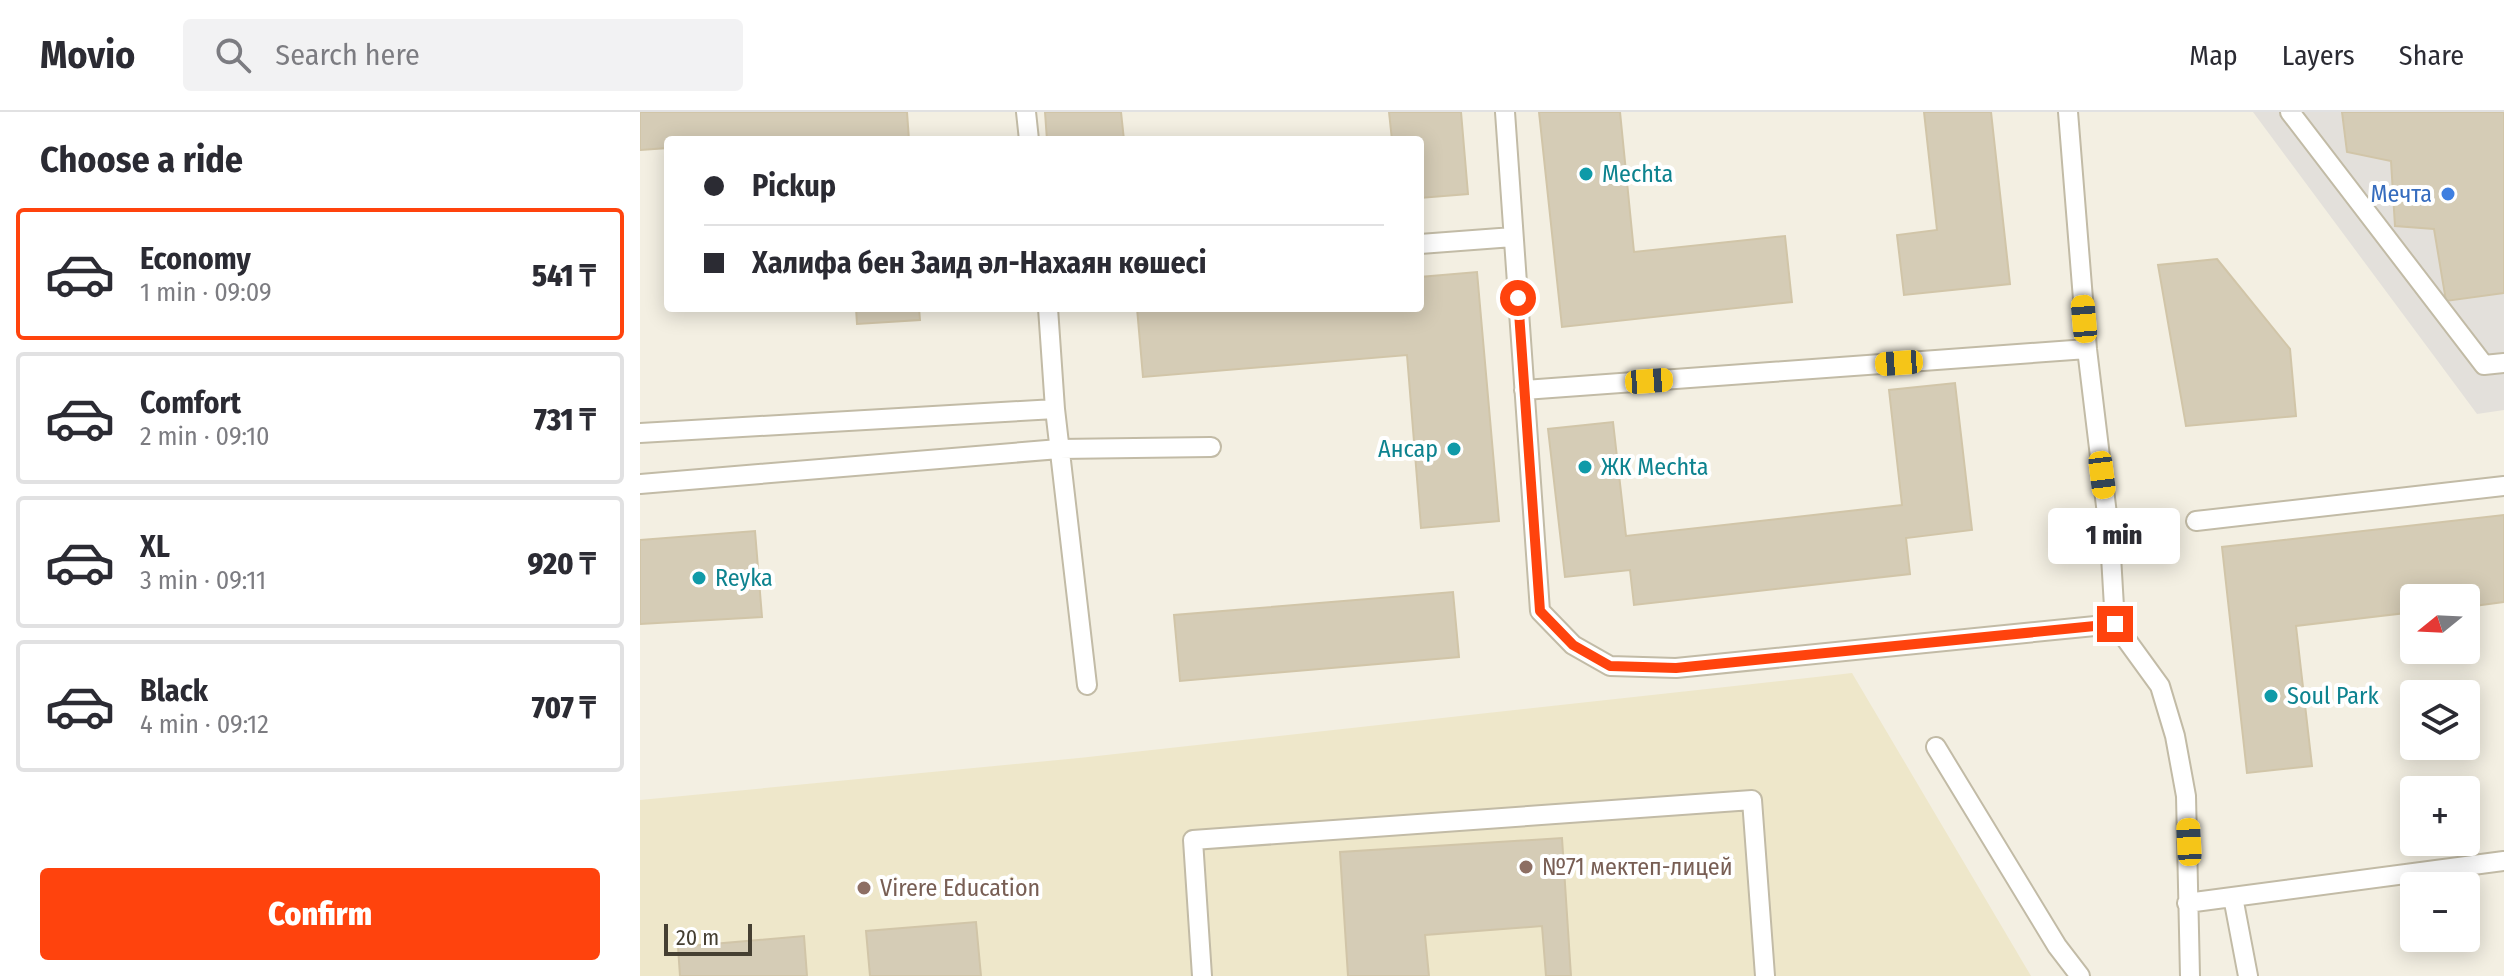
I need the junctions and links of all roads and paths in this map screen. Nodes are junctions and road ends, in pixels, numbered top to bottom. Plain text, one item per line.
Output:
1 (1026, 112) edge
2 (1505, 112) edge
3 (2068, 112) edge
4 (2290, 112) edge
5 (1029, 136) edge
6 (1513, 237) junction
7 (1424, 244) edge
8 (1048, 312) edge
9 (2087, 349) junction
10 (2504, 363) edge
11 (1524, 390) junction
12 (1055, 409) junction
13 (640, 433) edge
14 (1211, 447) dead end
15 (1059, 449) junction
16 (640, 484) edge
17 (2504, 486) edge
18 (2196, 521) dead end
19 (2115, 624) junction
20 (1087, 685) dead end
21 (1936, 747) dead end
22 (2504, 861) edge
23 (2233, 897) junction
24 (2187, 903) junction
25 (1202, 976) edge
26 (1765, 976) edge
27 (2080, 976) edge
28 (2190, 976) edge
29 (2248, 976) edge

1 - 5 lane
2 - 6 lane
3 - 9 lane
4 - 10 lane
6 - 7 lane
6 - 11 lane
8 - 12 lane
9 - 11 lane
9 - 19 lane
11 - 19 lane
12 - 13 lane
12 - 15 lane
14 - 15 lane
15 - 16 lane
15 - 20 lane
17 - 18 lane
19 - 24 lane
21 - 27 lane
22 - 23 lane
23 - 24 lane
23 - 29 lane
24 - 28 lane
25 - 26 lane

